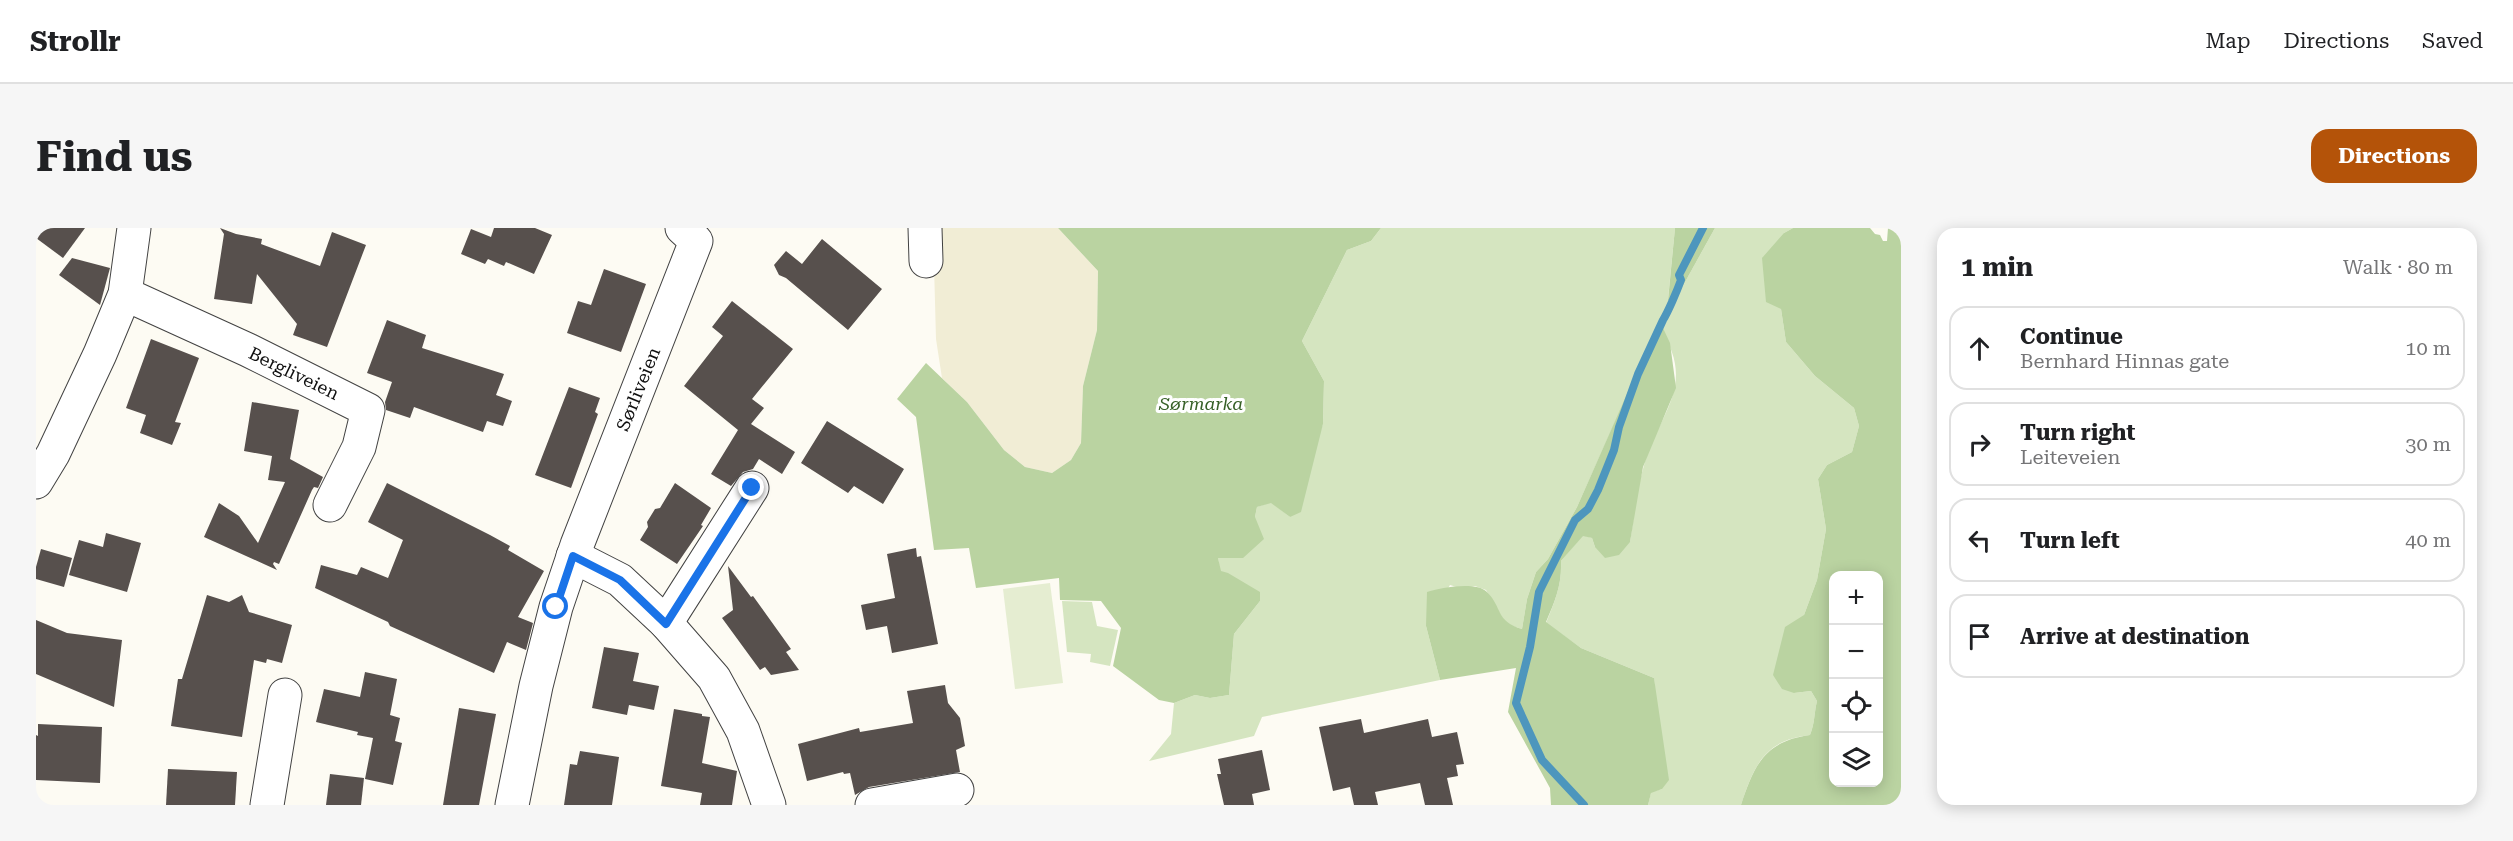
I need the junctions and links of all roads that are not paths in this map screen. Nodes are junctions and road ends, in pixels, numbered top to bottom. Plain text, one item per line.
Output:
1 (134, 228) edge
2 (682, 228) edge
3 (926, 228) edge
4 (926, 261) dead end
5 (125, 294) junction
6 (36, 482) edge
7 (752, 488) dead end
8 (330, 505) dead end
9 (573, 556) junction
10 (666, 624) junction
11 (285, 695) dead end
12 (957, 790) dead end
13 (267, 805) edge
14 (512, 805) edge
15 (769, 805) edge
16 (872, 805) edge

1 - 5 street
2 - 9 street, Sørliveien
3 - 4 street
5 - 6 street
5 - 8 street, Bergliveien
7 - 10 street
9 - 10 street
9 - 14 street
10 - 15 street
11 - 13 street
12 - 16 street

